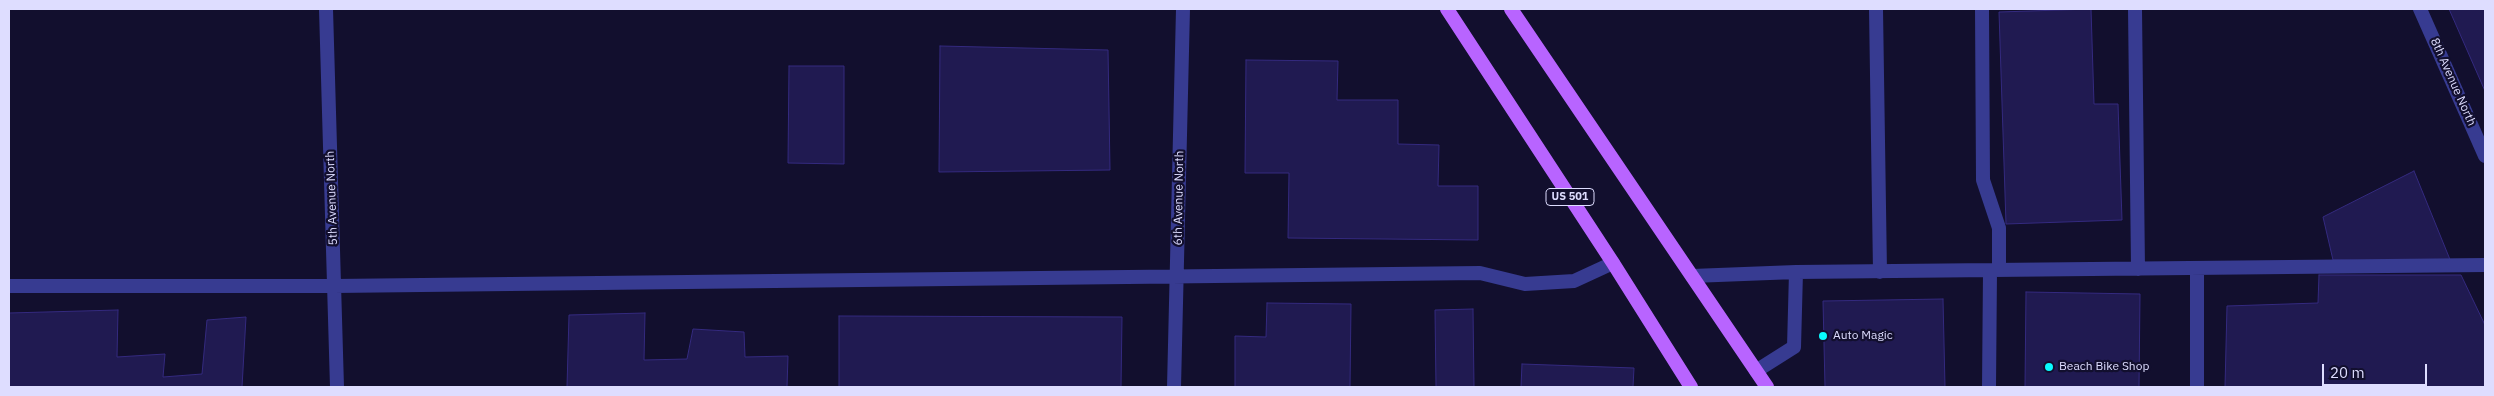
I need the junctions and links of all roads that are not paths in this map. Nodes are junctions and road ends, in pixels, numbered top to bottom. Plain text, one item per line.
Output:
1 (326, 9) edge
2 (1184, 9) edge
3 (1447, 9) edge
4 (1511, 9) edge
5 (1876, 9) edge
6 (1982, 9) edge
7 (2135, 9) edge
8 (2420, 9) edge
9 (2485, 156) edge
10 (1613, 263) junction
11 (2485, 265) edge
12 (2197, 268) junction
13 (2138, 269) junction
14 (1994, 271) junction
15 (1796, 272) junction
16 (1880, 272) junction
17 (1692, 276) junction
18 (1177, 277) junction
19 (9, 286) edge
20 (334, 286) junction
21 (1756, 371) junction
22 (337, 387) edge
23 (1174, 387) edge
24 (1691, 387) edge
25 (1767, 387) edge
26 (1990, 387) edge
27 (2197, 387) edge

1 - 20 street, 5th Avenue North
2 - 18 street, 6th Avenue North
3 - 10 main road, US 501
4 - 17 main road
5 - 16 street
6 - 14 street
7 - 13 street
8 - 9 street, 8th Avenue North
10 - 18 street
10 - 24 main road, US 501
11 - 12 street
12 - 13 street
12 - 27 street
13 - 14 street
14 - 16 street
14 - 26 street
15 - 16 street
15 - 17 street
15 - 21 street
17 - 21 main road
18 - 20 street
18 - 23 street, 6th Avenue North
19 - 20 street
20 - 22 street, 5th Avenue North
21 - 25 main road

